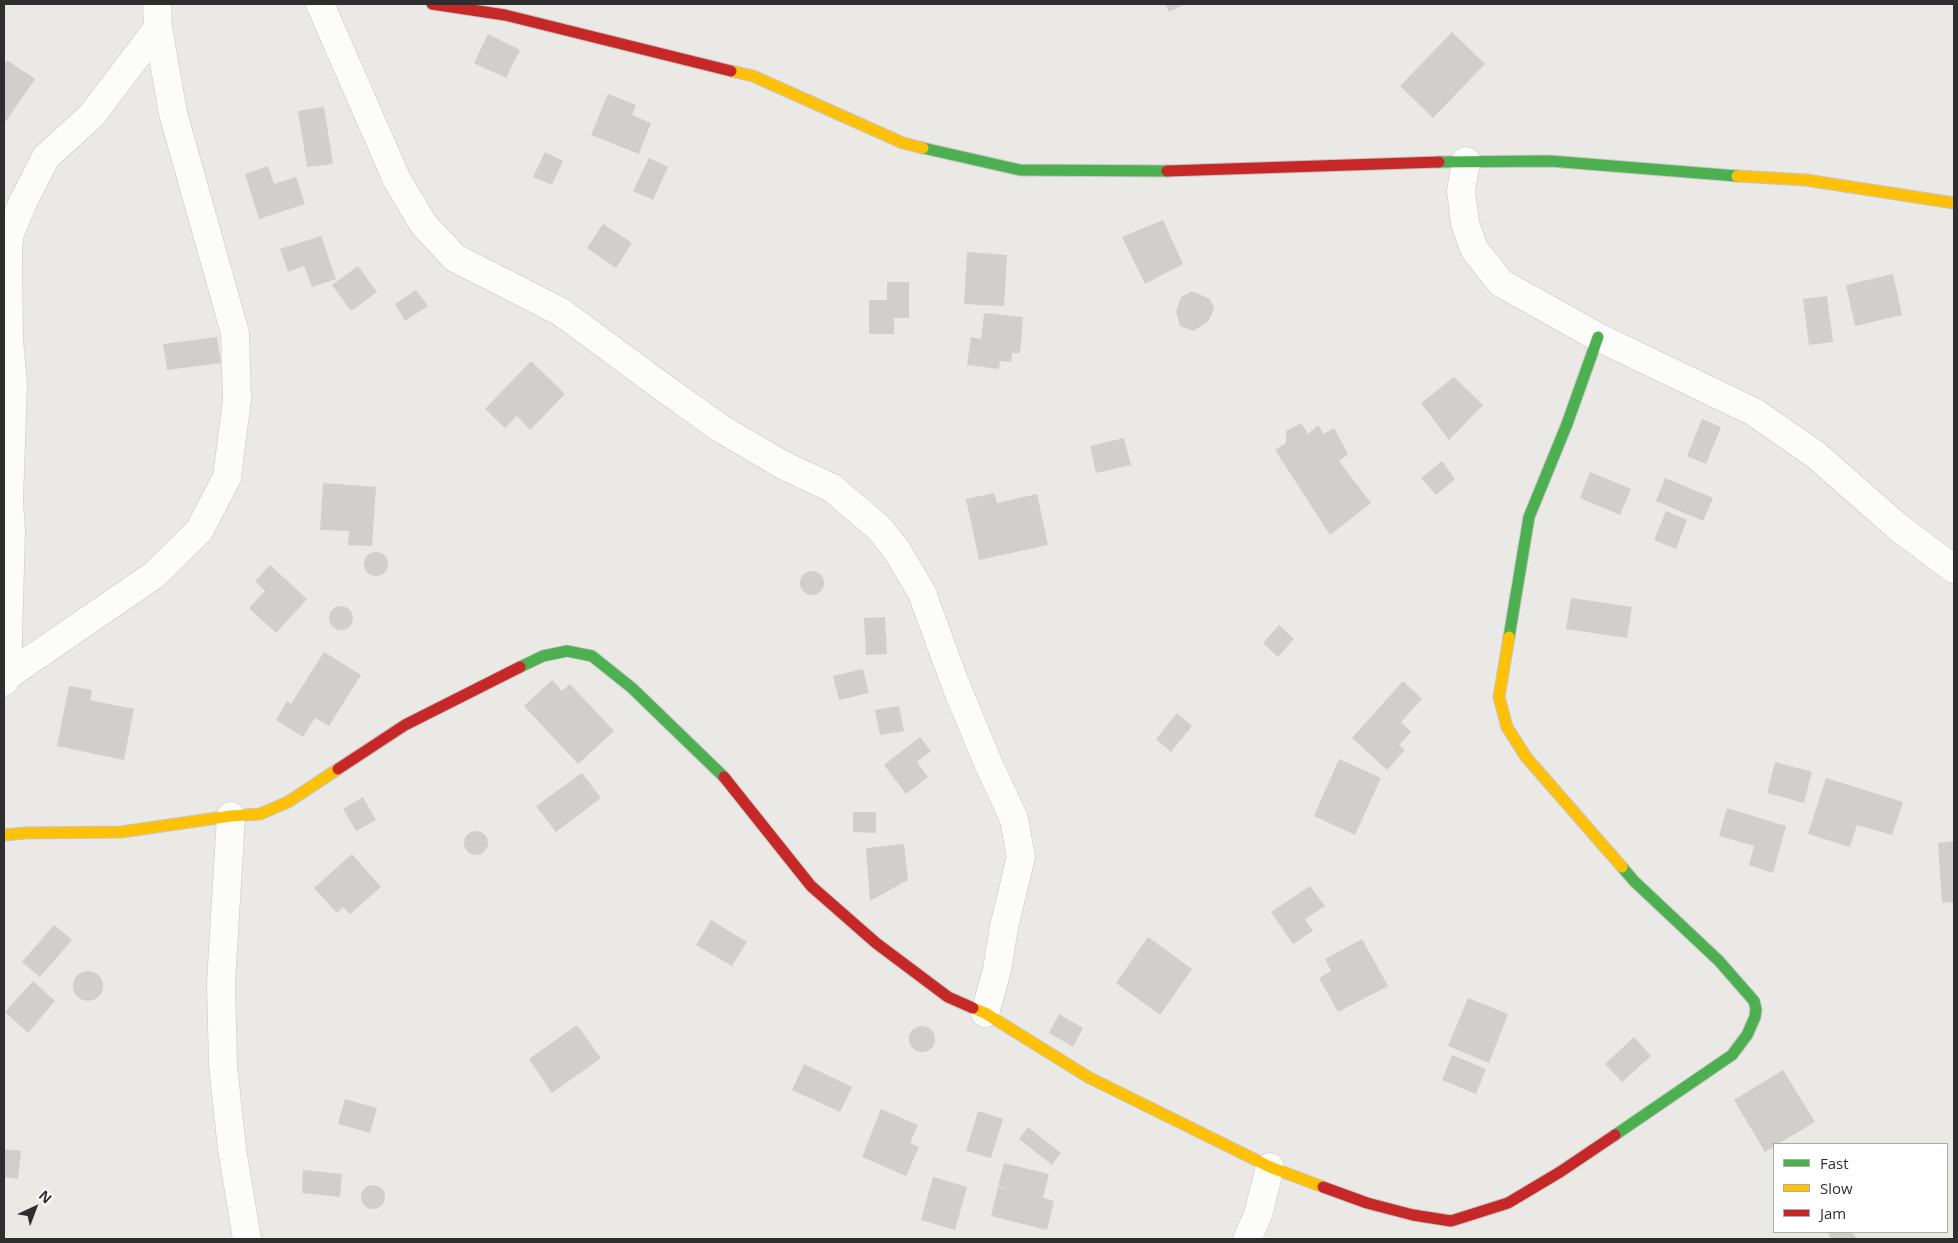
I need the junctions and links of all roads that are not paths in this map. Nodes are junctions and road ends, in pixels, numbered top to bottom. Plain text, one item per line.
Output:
1 (320, 4) edge
2 (432, 4) edge
3 (158, 16) edge
4 (1466, 161) junction
5 (1954, 203) edge
6 (1598, 337) junction
7 (1954, 569) edge
8 (6, 679) edge
9 (231, 816) junction
10 (4, 835) edge
11 (985, 1013) junction
12 (1270, 1167) junction
13 (247, 1239) edge
14 (1247, 1239) edge

1 - 11 street
2 - 4 street
3 - 8 street
3 - 8 street
4 - 5 street
4 - 6 street
6 - 7 street
6 - 12 street
9 - 10 street
9 - 11 street
9 - 13 street
11 - 12 street
12 - 14 street

